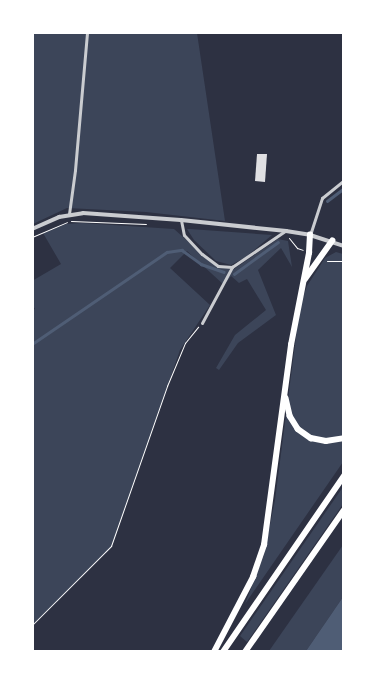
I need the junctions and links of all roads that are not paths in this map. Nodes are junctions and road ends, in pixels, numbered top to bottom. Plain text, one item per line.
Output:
1 (87, 32) edge
2 (344, 180) edge
3 (68, 214) junction
4 (181, 220) junction
5 (32, 230) edge
6 (286, 231) junction
7 (310, 235) junction
8 (332, 241) junction
9 (344, 246) edge
10 (232, 267) junction
11 (304, 280) junction
12 (202, 323) road end
13 (285, 393) junction
14 (344, 438) edge
15 (344, 476) edge
16 (344, 510) edge
17 (214, 652) edge
18 (223, 652) edge
19 (245, 652) edge

1 - 3 street
2 - 7 street
3 - 4 street
3 - 5 street
4 - 6 street
4 - 10 street
6 - 7 street
6 - 10 street
7 - 8 street
7 - 11 highway
8 - 9 street
8 - 11 highway
10 - 12 street
11 - 13 highway
13 - 14 highway
13 - 17 highway
15 - 18 highway
16 - 19 highway

